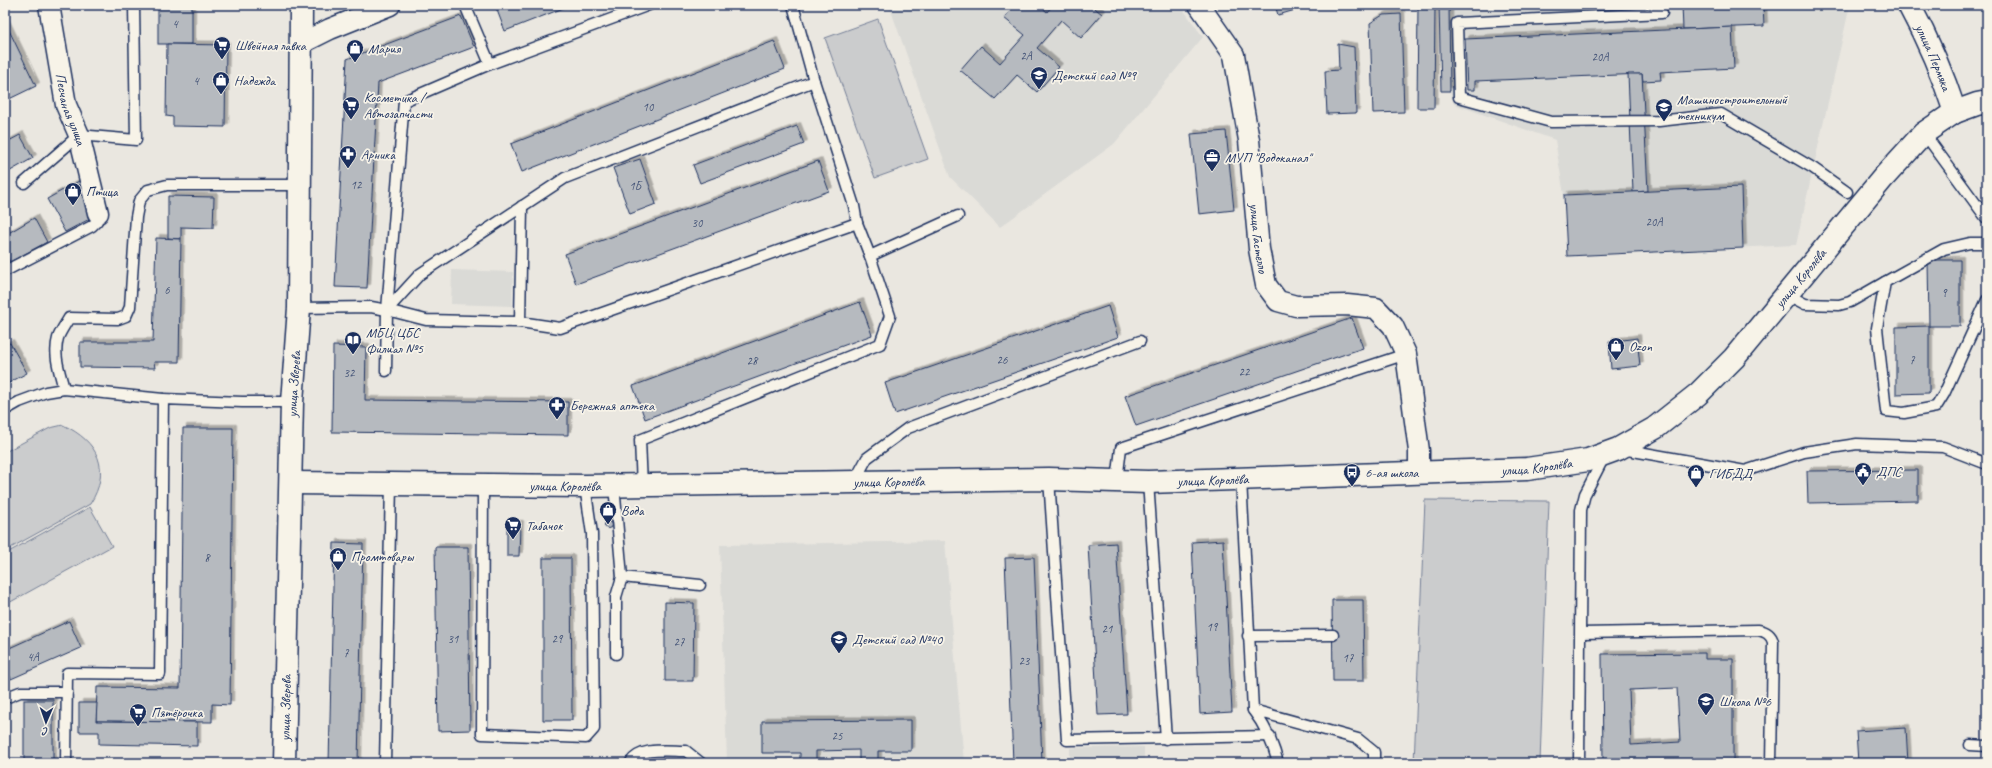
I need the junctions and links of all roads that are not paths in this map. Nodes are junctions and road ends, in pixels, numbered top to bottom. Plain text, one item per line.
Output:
1 (50, 5) edge
2 (134, 5) edge
3 (301, 5) edge
4 (390, 5) edge
5 (465, 5) edge
6 (649, 5) edge
7 (793, 5) edge
8 (1199, 5) edge
9 (1909, 5) edge
10 (1662, 13) dead end
11 (302, 43) junction
12 (490, 64) junction
13 (814, 81) junction
14 (1987, 102) edge
15 (1955, 112) junction
16 (1924, 133) junction
17 (79, 134) junction
18 (24, 183) dead end
19 (301, 185) junction
20 (1847, 192) dead end
21 (522, 206) junction
22 (98, 213) joint
23 (958, 216) dead end
24 (1987, 219) edge
25 (857, 223) junction
26 (1987, 242) edge
27 (870, 256) junction
28 (5, 271) edge
29 (1885, 282) junction
30 (1786, 294) junction
31 (1987, 300) edge
32 (299, 308) junction
33 (387, 310) junction
34 (520, 322) junction
35 (1140, 341) dead end
36 (1406, 354) junction
37 (386, 371) dead end
38 (64, 389) junction
39 (163, 399) junction
40 (292, 402) junction
41 (5, 410) edge
42 (1612, 451) junction
43 (1987, 464) edge
44 (1419, 473) junction
45 (1049, 479) junction
46 (1241, 479) junction
47 (1117, 481) junction
48 (854, 482) junction
49 (1148, 482) junction
50 (291, 483) junction
51 (391, 484) junction
52 (483, 484) junction
53 (614, 485) junction
54 (585, 486) junction
55 (642, 486) junction
56 (622, 577) junction
57 (700, 586) dead end
58 (1581, 633) junction
59 (1333, 635) dead end
60 (1248, 636) junction
61 (616, 654) dead end
62 (67, 692) junction
63 (5, 698) edge
64 (1253, 710) junction
65 (1270, 736) junction
66 (1166, 739) junction
67 (1970, 745) dead end
68 (1987, 746) edge
69 (66, 763) edge
70 (284, 763) edge
71 (385, 763) edge
72 (630, 763) edge
73 (701, 763) edge
74 (1278, 763) edge
75 (1374, 763) edge
76 (1579, 763) edge
77 (1771, 763) edge

1 - 17 street, Песчаная улица
2 - 17 lane
3 - 11 main road, улица Зверева
4 - 11 street
5 - 12 lane
6 - 12 lane
7 - 13 lane
8 - 36 street, улица Гастелло
9 - 15 main road, улица Пермяка
10 - 20 lane
11 - 19 main road, улица Зверева
12 - 33 lane
13 - 21 lane
13 - 25 lane
14 - 15 main road, улица Королёва
15 - 16 main road, улица Королёва
16 - 24 lane
16 - 30 main road, улица Королёва
17 - 18 lane
17 - 22 street, Песчаная улица
19 - 32 main road, улица Зверева
19 - 38 lane
21 - 33 lane
21 - 34 lane
22 - 28 lane
23 - 27 lane
25 - 27 lane
25 - 34 lane
26 - 29 lane
27 - 55 lane
29 - 30 lane
29 - 31 lane
30 - 42 main road, улица Королёва
32 - 33 lane
32 - 40 main road, улица Зверева
33 - 34 lane
33 - 37 lane
35 - 48 lane
36 - 44 street, улица Гастелло
36 - 47 lane
38 - 39 lane
38 - 41 lane
39 - 40 lane
39 - 62 lane
40 - 50 main road, улица Зверева
42 - 43 lane
42 - 44 main road, улица Королёва
42 - 58 lane
44 - 46 main road, улица Королёва
45 - 47 main road, улица Королёва
45 - 48 main road, улица Королёва
45 - 66 lane
46 - 49 main road, улица Королёва
46 - 60 lane
47 - 49 main road, улица Королёва
48 - 55 main road, улица Королёва
49 - 66 lane
50 - 51 main road, улица Королёва
50 - 70 main road, улица Зверева
51 - 52 main road, улица Королёва
51 - 71 lane
52 - 54 main road, улица Королёва
52 - 54 lane
53 - 54 main road, улица Королёва
53 - 55 main road, улица Королёва
53 - 56 lane
56 - 57 lane
56 - 61 lane
58 - 76 lane
58 - 77 lane
59 - 60 lane
60 - 64 lane
62 - 63 lane
62 - 69 lane
64 - 65 lane
64 - 75 lane
65 - 66 lane
65 - 74 lane
67 - 68 lane
72 - 73 lane

